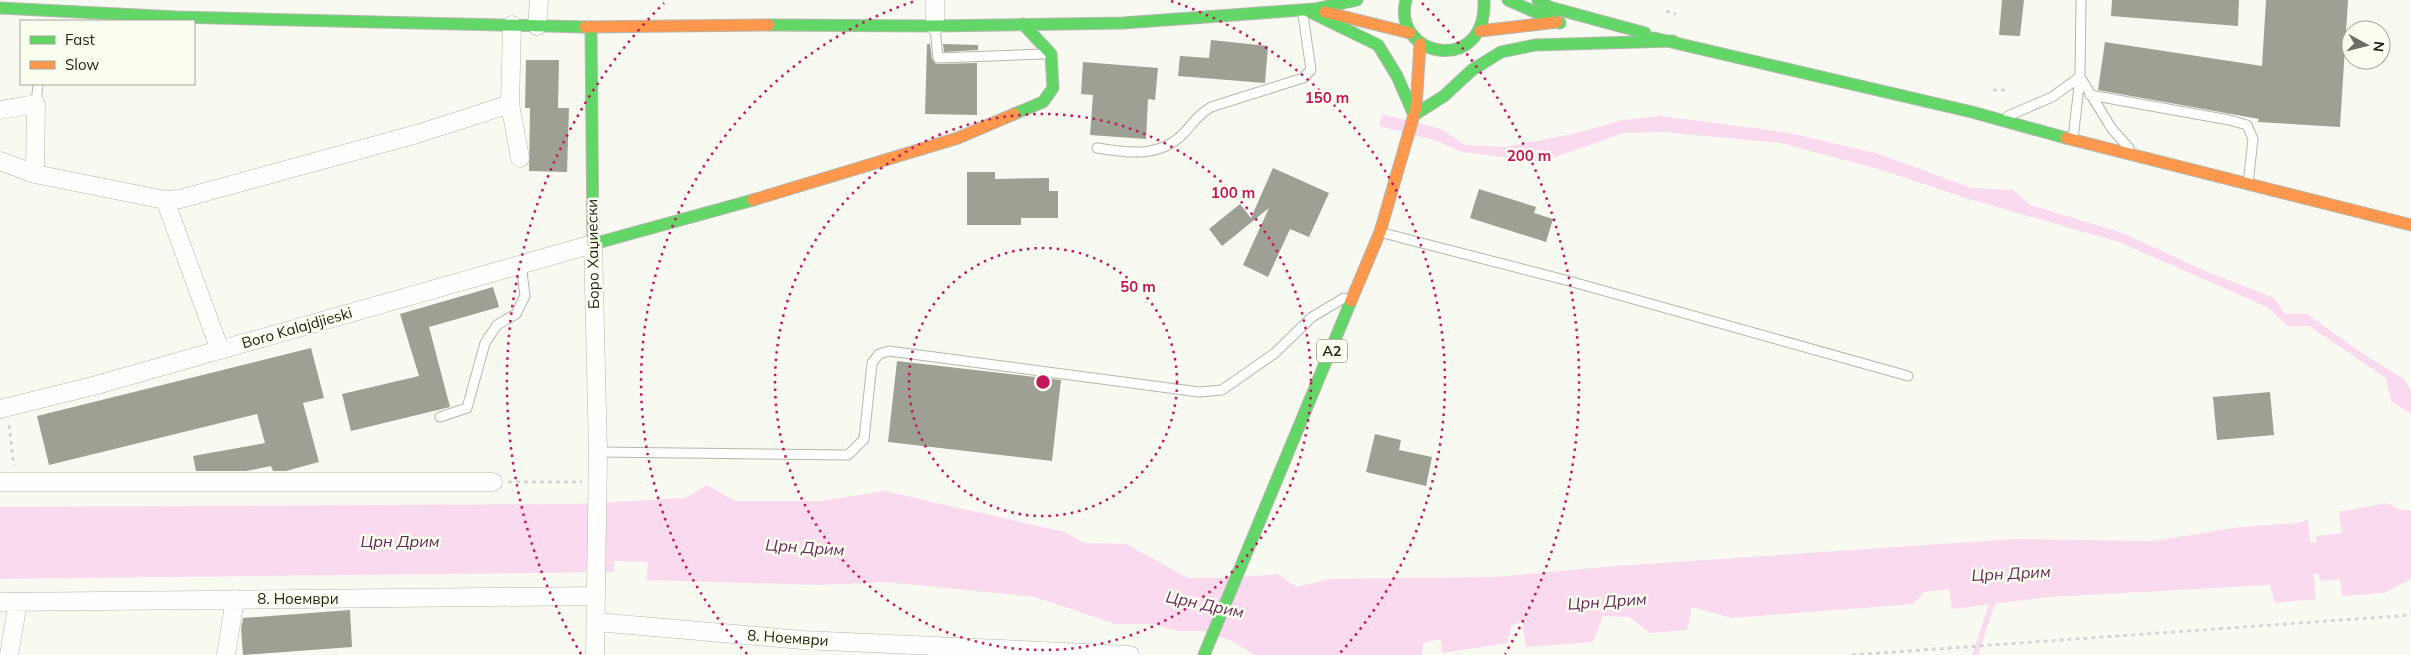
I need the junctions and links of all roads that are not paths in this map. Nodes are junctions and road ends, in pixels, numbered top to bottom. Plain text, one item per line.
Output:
1 (539, 0) edge
2 (935, 0) edge
3 (1357, 0) edge
4 (1406, 0) edge
5 (1484, 0) edge
6 (1508, 0) edge
7 (1538, 0) edge
8 (2081, 0) edge
9 (0, 8) edge
10 (1309, 8) edge
11 (179, 9) edge
12 (40, 16) edge
13 (1087, 22) junction
14 (1558, 22) junction
15 (1023, 24) junction
16 (512, 25) junction
17 (537, 26) junction
18 (935, 26) junction
19 (591, 27) junction
20 (1480, 31) junction
21 (1410, 33) junction
22 (1073, 35) dead end
23 (1673, 41) junction
24 (1420, 44) junction
25 (1460, 48) junction
26 (1055, 51) junction
27 (1449, 64) dead end
28 (2080, 77) junction
29 (38, 85) edge
30 (1427, 93) dead end
31 (2090, 95) junction
32 (36, 104) junction
33 (510, 104) junction
34 (0, 110) edge
35 (1414, 114) junction
36 (1998, 119) junction
37 (2073, 140) junction
38 (1097, 148) dead end
39 (2135, 155) junction
40 (520, 158) dead end
41 (0, 161) edge
42 (35, 174) junction
43 (2248, 184) junction
44 (165, 200) junction
45 (2411, 225) edge
46 (1380, 232) junction
47 (593, 244) junction
48 (521, 264) junction
49 (1355, 291) junction
50 (220, 350) junction
51 (1908, 376) dead end
52 (3, 409) edge
53 (440, 417) dead end
54 (598, 452) junction
55 (8, 482) edge
56 (493, 482) dead end
57 (596, 596) junction
58 (235, 599) junction
59 (9, 602) edge
60 (596, 622) junction
61 (803, 648) edge
62 (1206, 653) edge
63 (9, 655) edge
64 (226, 655) edge
65 (595, 655) edge
66 (1130, 655) edge

1 - 17 street
2 - 18 street
3 - 10 main road
4 - 21 main road
5 - 20 main road
6 - 14 main road
7 - 23 main road
8 - 28 lane
9 - 12 main road
10 - 13 main road
10 - 21 main road
10 - 35 main road
10 - 38 lane
11 - 12 main road
11 - 16 main road
13 - 15 main road
13 - 22 main road
14 - 20 main road
14 - 23 main road
15 - 18 main road
15 - 26 main road
16 - 17 main road
16 - 33 street
17 - 19 main road
18 - 19 main road
18 - 26 lane
19 - 47 main road, Боро Хаџиески
20 - 25 main road
21 - 24 main road
23 - 35 main road
23 - 36 main road
24 - 25 main road
24 - 35 main road, A2
25 - 27 main road
26 - 47 main road
28 - 31 lane
28 - 36 lane
28 - 37 lane
29 - 32 lane
30 - 35 main road, A2
31 - 39 lane
31 - 43 lane
32 - 34 street
32 - 42 street
33 - 40 street
33 - 44 street
35 - 46 main road, A2
36 - 37 main road
37 - 39 main road
39 - 43 main road
41 - 42 street
42 - 44 street
43 - 45 main road
44 - 50 street
46 - 49 main road, A2
46 - 51 lane
47 - 48 street, Boro Kalajdjieski
47 - 54 street, Боро Хаџиески
48 - 50 street, Boro Kalajdjieski
48 - 53 lane
49 - 54 lane
49 - 62 main road, A2
50 - 52 street, Boro Kalajdjieski
54 - 57 street, Боро Хаџиески
55 - 56 street
57 - 58 street, 8. Ноември
57 - 60 street, Боро Хаџиески
58 - 59 street, 8. Ноември
58 - 64 street
59 - 63 street
60 - 61 street, 8. Ноември
60 - 65 street, Боро Хаџиески
61 - 66 street, 8. Ноември

